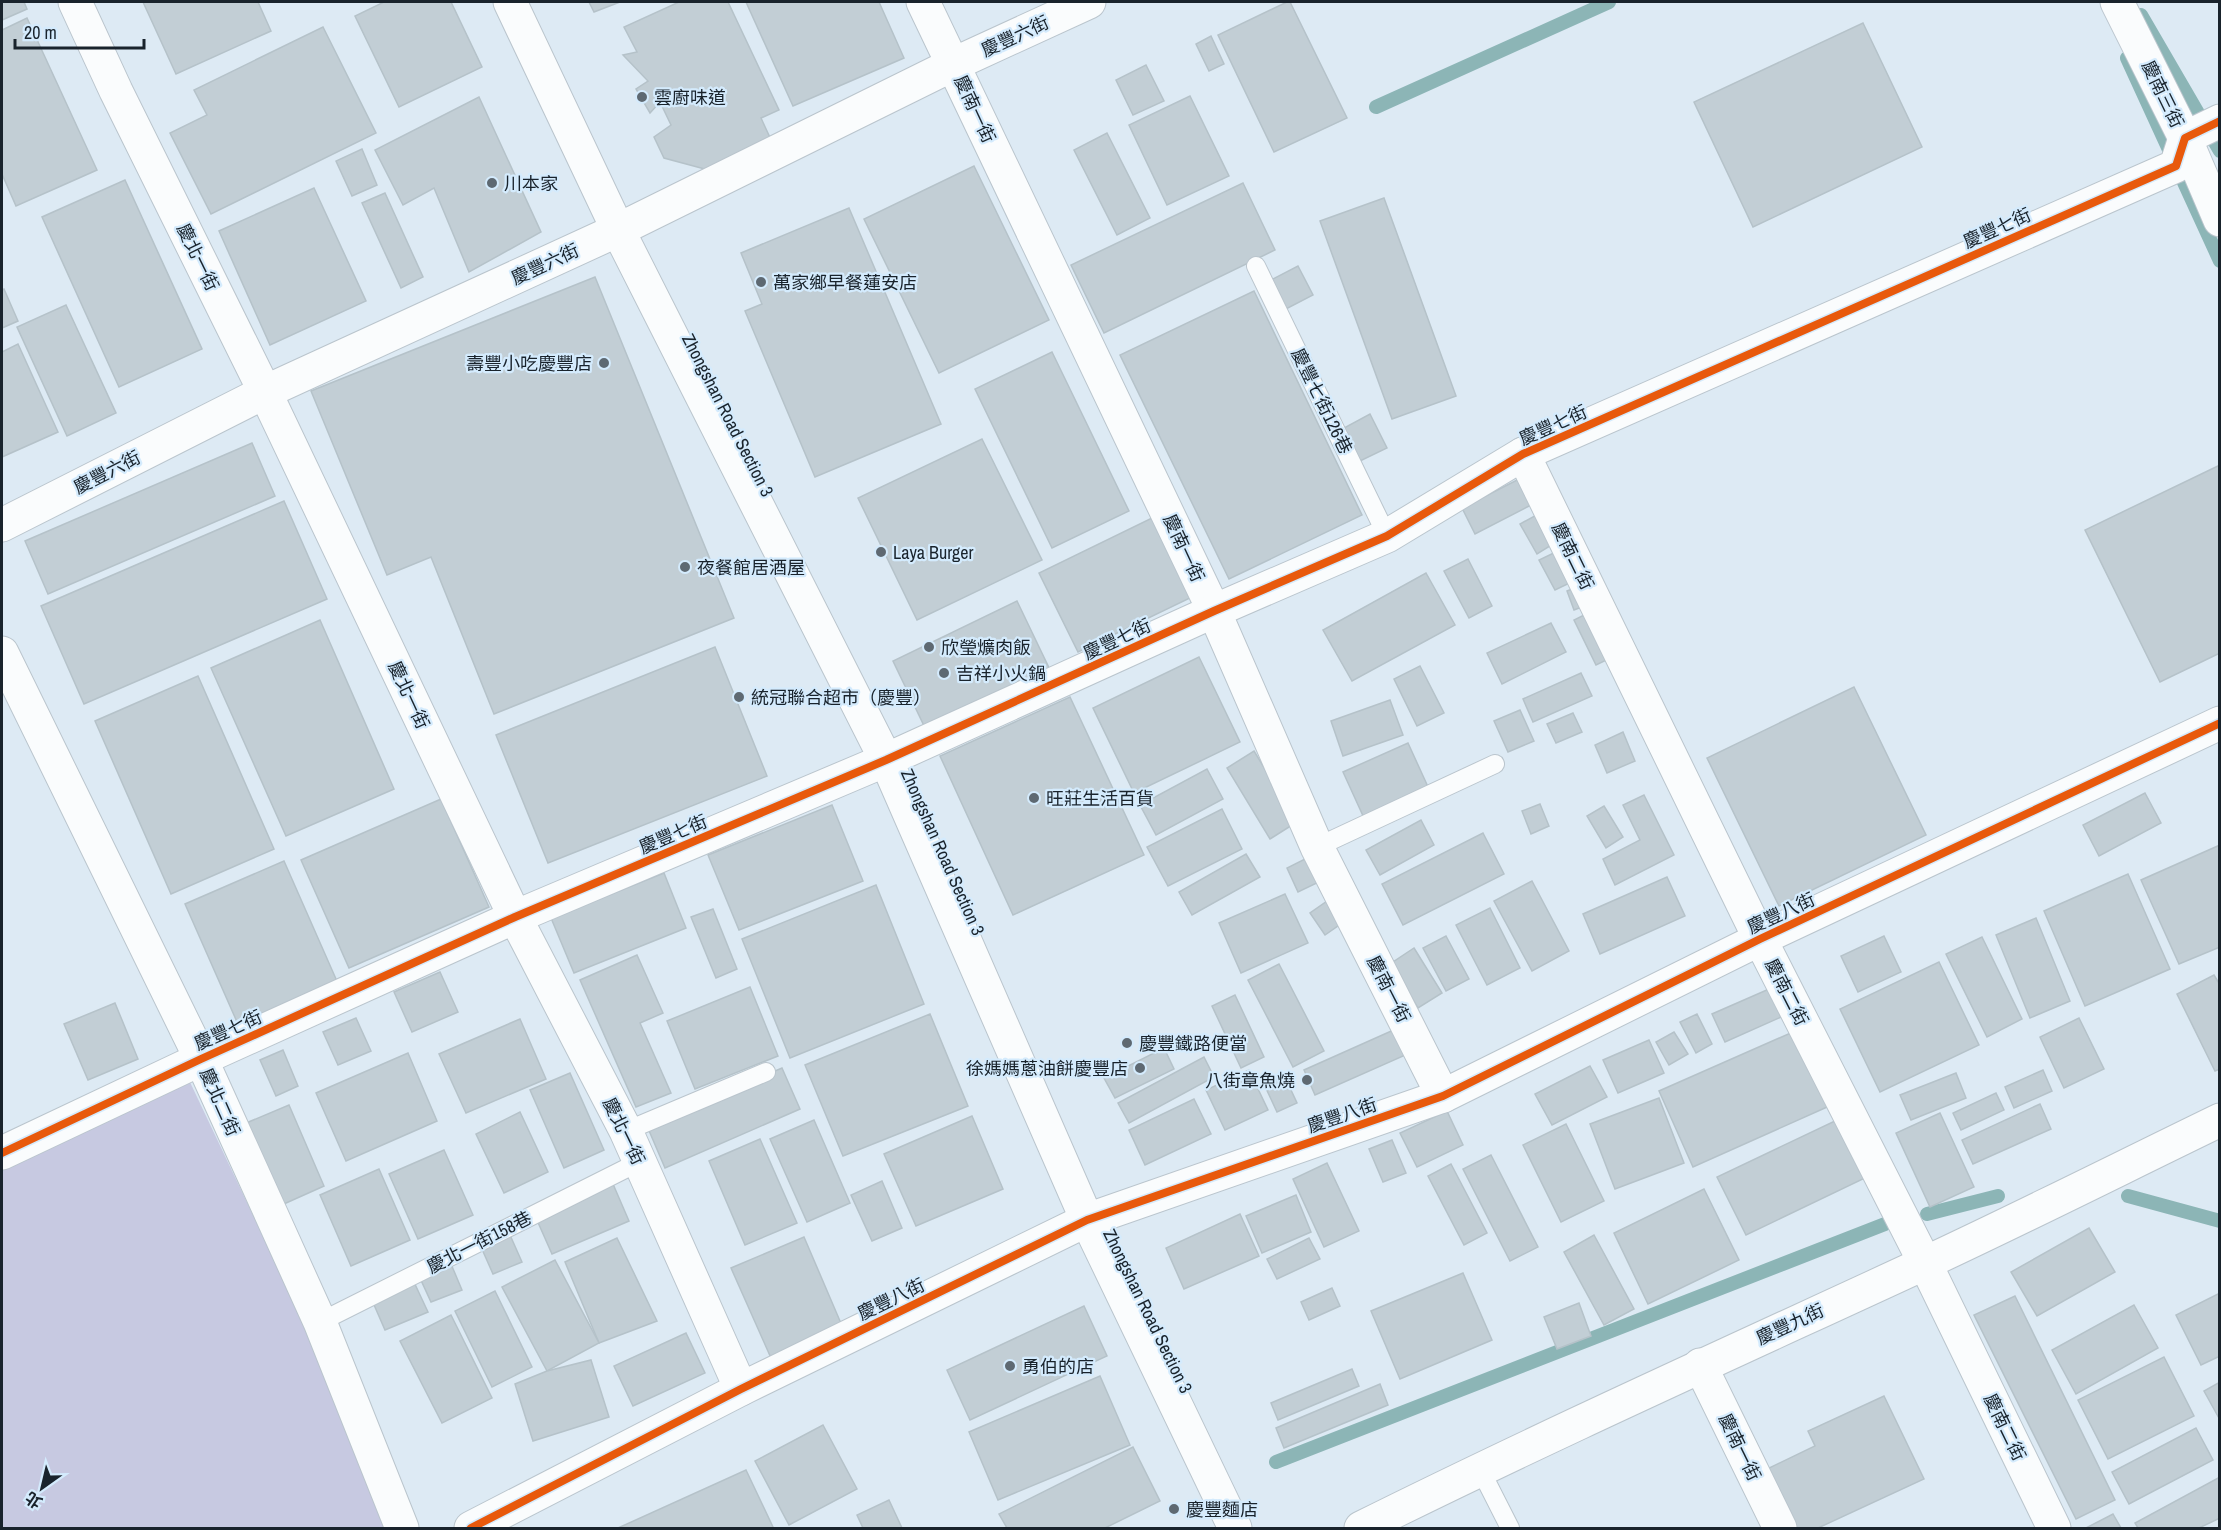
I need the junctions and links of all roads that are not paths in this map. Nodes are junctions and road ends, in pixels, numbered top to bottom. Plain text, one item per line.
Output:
1 (75, 2) edge
2 (510, 2) edge
3 (923, 2) edge
4 (1089, 2) edge
5 (2117, 2) edge
6 (954, 64) junction
7 (2220, 121) edge
8 (2185, 138) junction
9 (2220, 220) edge
10 (618, 230) junction
11 (1256, 266) dead end
12 (265, 392) junction
13 (1523, 454) junction
14 (2, 525) edge
15 (1387, 536) junction
16 (1214, 611) junction
17 (2, 653) edge
18 (2220, 723) edge
19 (886, 760) junction
20 (1495, 764) dead end
21 (1317, 847) junction
22 (515, 917) junction
23 (1760, 939) junction
24 (201, 1059) junction
25 (766, 1072) dead end
26 (1443, 1096) junction
27 (2220, 1120) edge
28 (626, 1131) junction
29 (2, 1153) edge
30 (639, 1162) junction
31 (1088, 1220) junction
32 (1925, 1263) junction
33 (320, 1322) junction
34 (1700, 1365) junction
35 (741, 1389) junction
36 (1480, 1469) junction
37 (402, 1528) edge
38 (471, 1528) edge
39 (1235, 1528) edge
40 (1361, 1528) edge
41 (1510, 1528) edge
42 (1780, 1528) edge
43 (2054, 1528) edge

1 - 12 street, 慶北一街
2 - 10 street, Zhongshan Road Section 3
3 - 6 street, 慶南一街
4 - 6 street, 慶豐六街
5 - 8 street, 慶南三街
6 - 10 street, 慶豐六街
6 - 16 street, 慶南一街
7 - 8 street
8 - 9 street, 慶南三街
8 - 13 street, 慶豐七街
10 - 12 street, 慶豐六街
10 - 19 street, Zhongshan Road Section 3
11 - 15 lane, 慶豐七街126巷
12 - 14 street, 慶豐六街
12 - 22 street, 慶北一街
13 - 15 street, 慶豐七街
13 - 23 street, 慶南二街
15 - 16 street, 慶豐七街
16 - 19 street, 慶豐七街
16 - 21 street, 慶南一街
17 - 24 street, 慶北二街
18 - 23 street, 慶豐八街
19 - 22 street, 慶豐七街
19 - 31 street, Zhongshan Road Section 3
20 - 21 lane
21 - 26 street, 慶南一街
22 - 24 street, 慶豐七街
22 - 28 street, 慶北一街
23 - 26 street, 慶豐八街
23 - 32 street, 慶南二街
24 - 29 street, 慶豐七街
24 - 33 street, 慶北二街
25 - 28 lane
26 - 31 street, 慶豐八街
27 - 32 street, 慶豐九街
28 - 30 street, 慶北一街
30 - 33 lane, 慶北一街158巷
30 - 35 street, 慶北一街
31 - 35 street, 慶豐八街
31 - 39 street, Zhongshan Road Section 3
32 - 34 street, 慶豐九街
32 - 43 street, 慶南二街
33 - 37 street, 慶北二街
34 - 36 street, 慶豐九街
34 - 42 street, 慶南一街
35 - 38 street, 慶豐八街
36 - 40 street, 慶豐九街
36 - 41 lane

